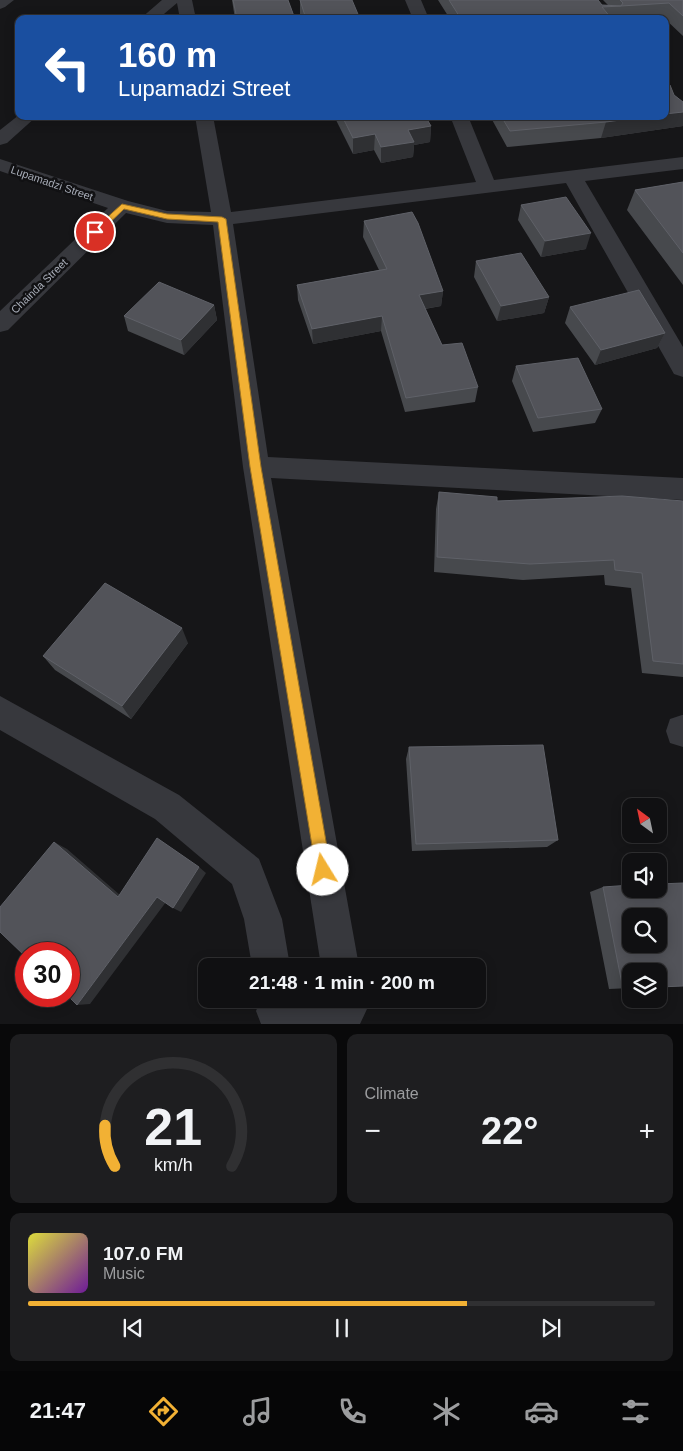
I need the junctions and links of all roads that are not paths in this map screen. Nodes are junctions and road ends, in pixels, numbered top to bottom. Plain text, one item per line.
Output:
1 (6, 0) edge
2 (171, 0) edge
3 (184, 0) edge
4 (413, 0) edge
5 (0, 4) edge
6 (153, 15) edge
7 (187, 15) edge
8 (419, 15) edge
9 (23, 120) edge
10 (205, 120) edge
11 (461, 120) edge
12 (0, 139) edge
13 (683, 163) edge
14 (0, 165) edge
15 (572, 176) junction
16 (487, 186) junction
17 (122, 206) junction
18 (222, 219) junction
19 (0, 324) edge
20 (683, 368) edge
21 (256, 467) junction
22 (683, 489) edge
23 (0, 712) edge
24 (268, 958) edge
25 (339, 958) edge

1 - 5 street
2 - 6 street
3 - 7 street
4 - 8 street
9 - 12 street
10 - 18 street
11 - 16 street
13 - 15 street, Lupamadzi Street
14 - 17 street, Lupamadzi Street
15 - 16 street, Lupamadzi Street
15 - 20 street
16 - 18 street, Lupamadzi Street
17 - 18 street, Lupamadzi Street
17 - 19 street, Chainda Street
18 - 21 street
21 - 22 street
21 - 25 street
23 - 24 street

